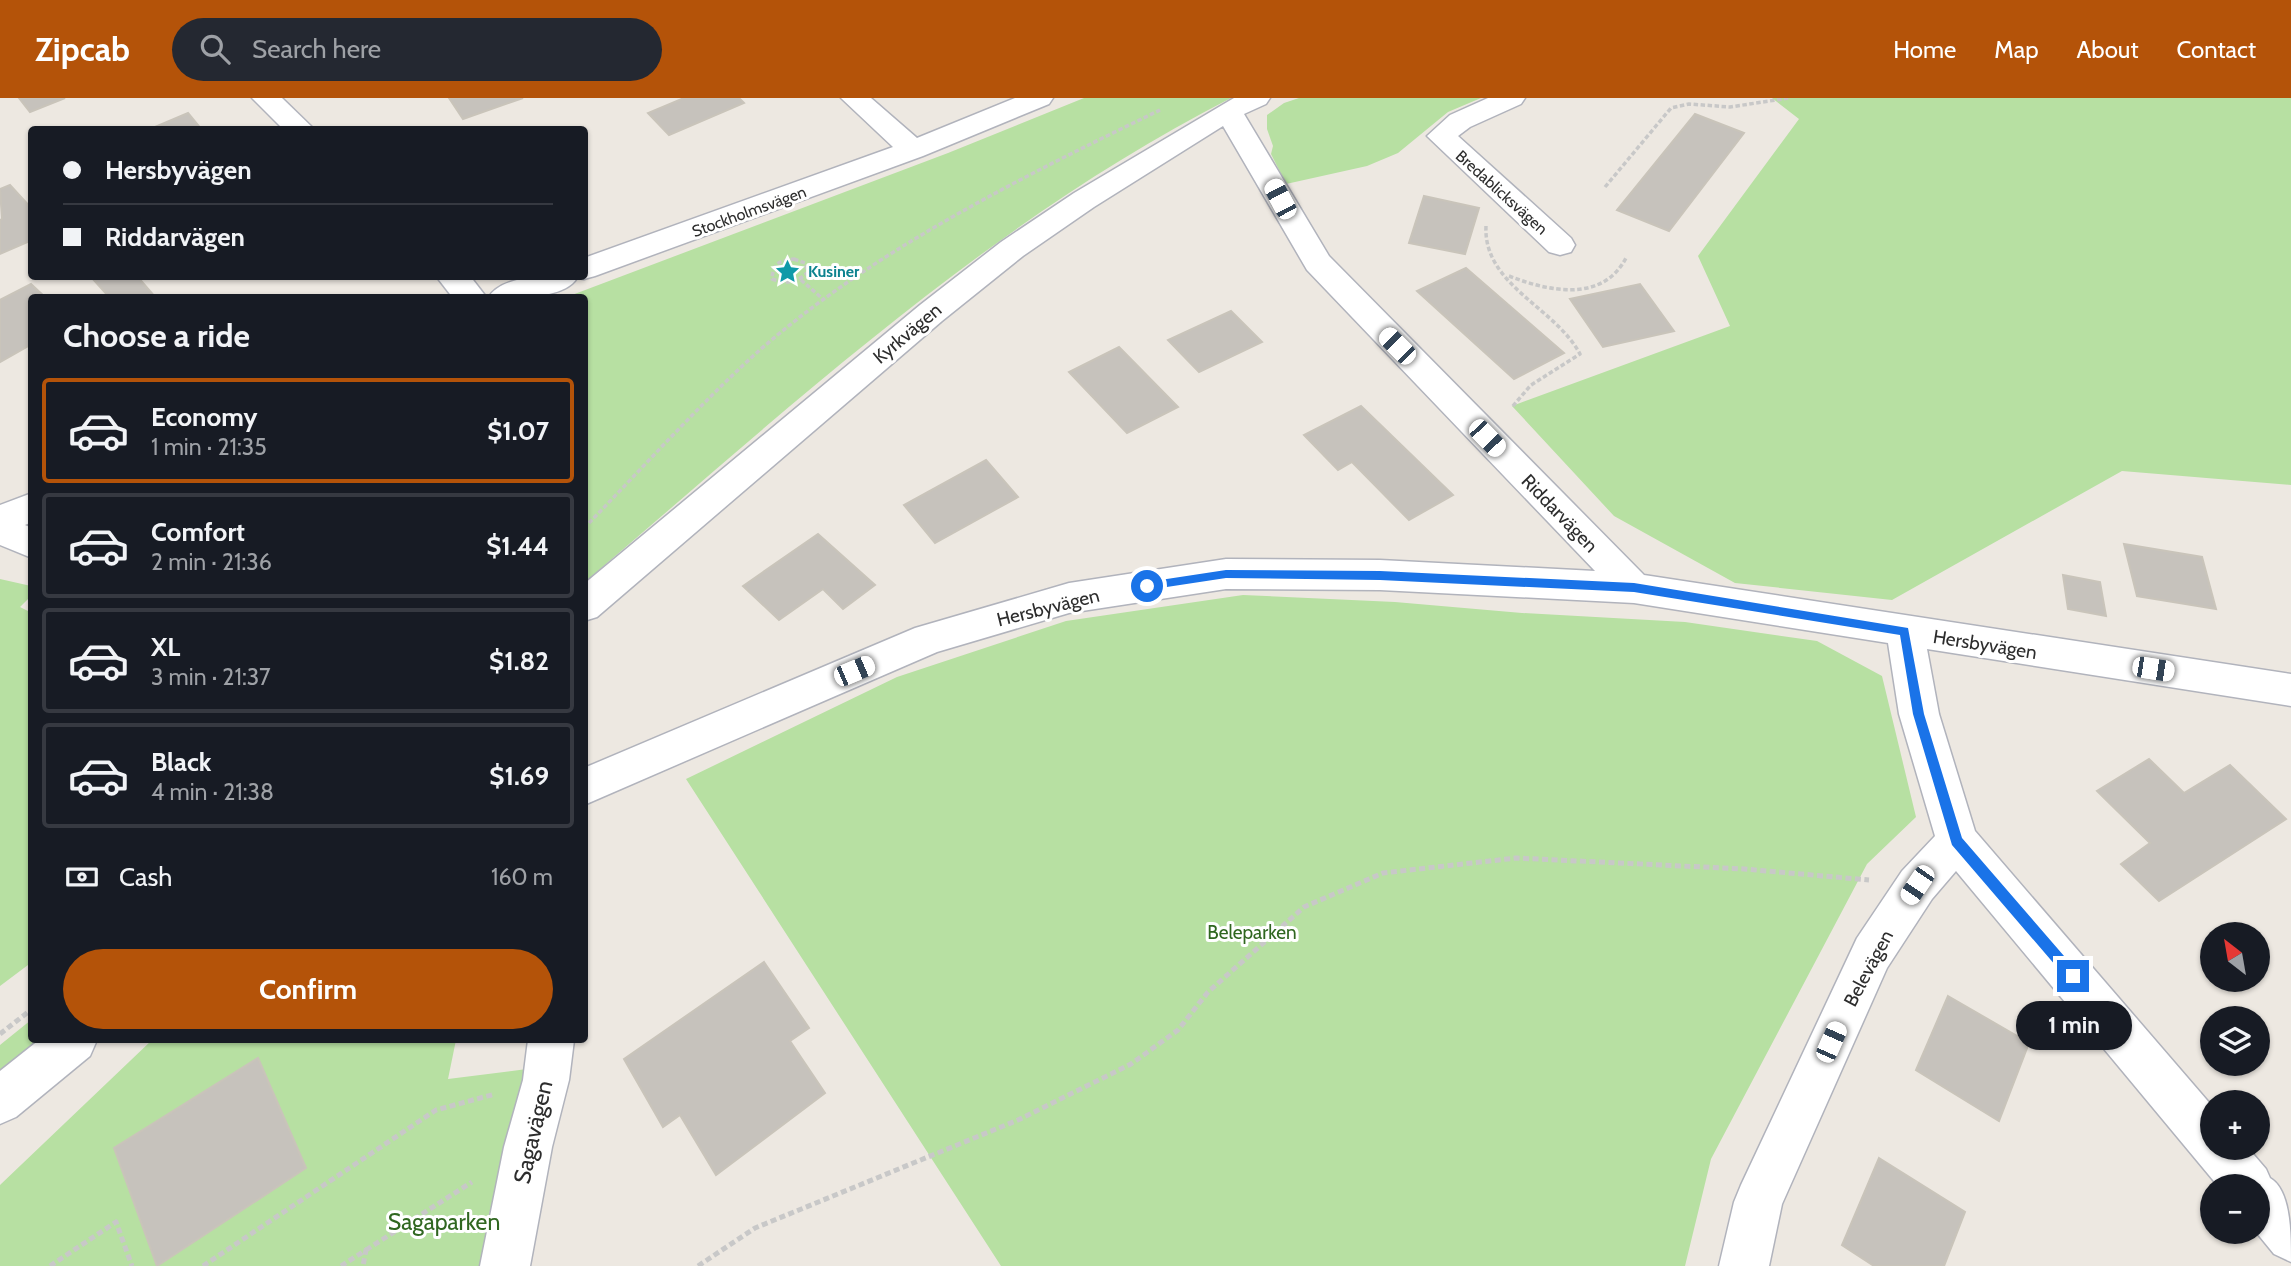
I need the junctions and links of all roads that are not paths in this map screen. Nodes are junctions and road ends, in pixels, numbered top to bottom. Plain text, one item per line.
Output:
1 (266, 98) edge
2 (855, 98) edge
3 (1039, 98) edge
4 (1511, 98) edge
5 (1242, 105) edge
6 (298, 126) edge
7 (913, 150) junction
8 (1560, 245) dead end
9 (588, 268) edge
10 (455, 280) edge
11 (552, 280) edge
12 (467, 294) edge
13 (514, 294) edge
14 (28, 508) edge
15 (0, 522) edge
16 (0, 529) edge
17 (28, 542) edge
18 (1634, 588) junction
19 (588, 603) edge
20 (1905, 631) junction
21 (2291, 691) edge
22 (588, 785) edge
23 (1957, 841) junction
24 (70, 1043) edge
25 (549, 1060) edge
26 (0, 1101) edge
27 (2200, 1128) edge
28 (2227, 1160) edge
29 (2239, 1174) edge
30 (2270, 1212) edge
31 (2291, 1237) edge
32 (505, 1266) edge
33 (1744, 1266) edge

1 - 6 street
2 - 7 street
3 - 7 street, Stockholmsvägen
4 - 8 street, Bredablicksvägen
5 - 18 street, Riddarvägen
5 - 19 street, Kyrkvägen
7 - 9 street, Stockholmsvägen
10 - 12 street
11 - 13 street
14 - 15 street
16 - 17 street
18 - 20 street, Hersbyvägen
18 - 22 street, Hersbyvägen
20 - 21 street, Hersbyvägen
20 - 23 street
23 - 27 street
23 - 33 street, Belevägen
24 - 26 street
25 - 32 street, Sagavägen
28 - 29 street
30 - 31 street

